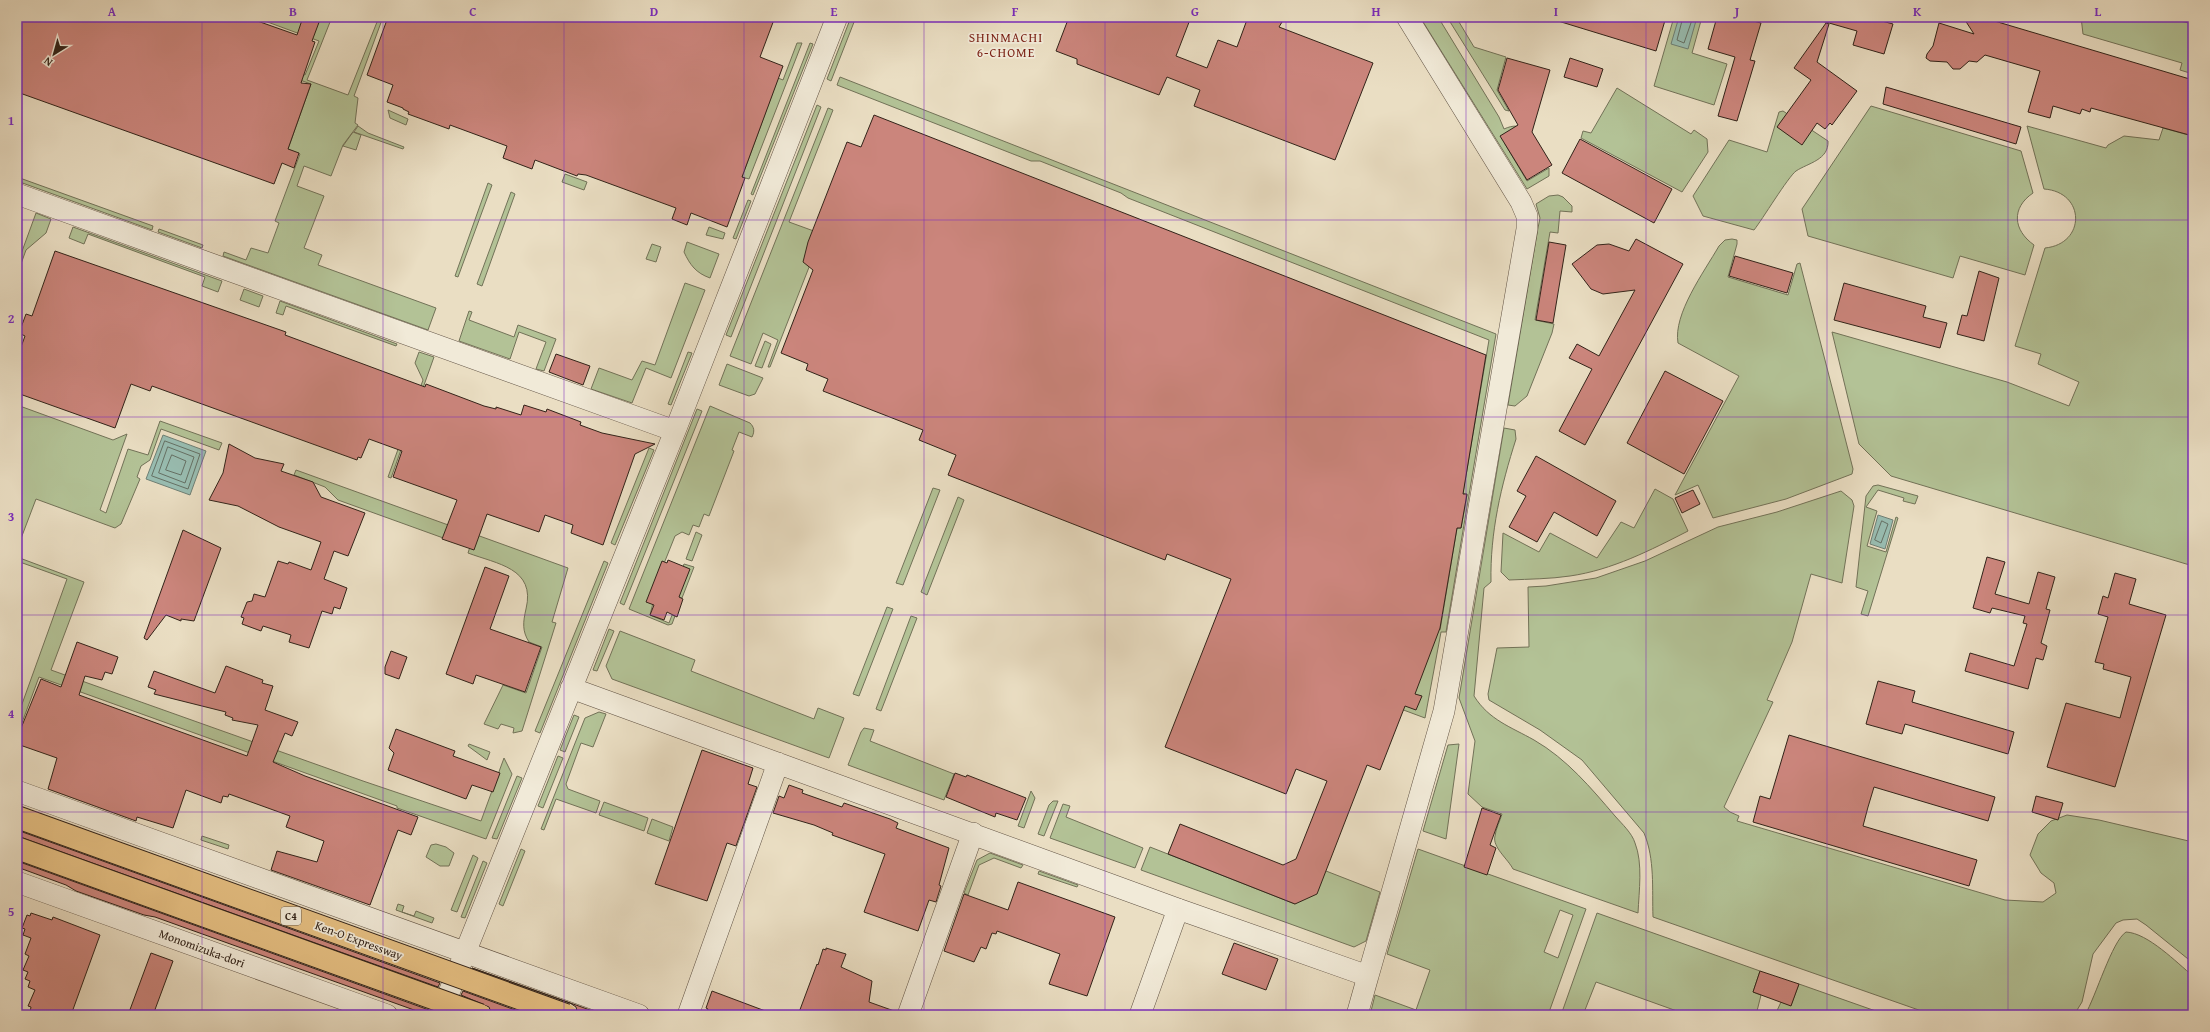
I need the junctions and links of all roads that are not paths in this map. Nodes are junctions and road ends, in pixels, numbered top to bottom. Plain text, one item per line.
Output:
1 (837, 17) edge
2 (1407, 17) edge
3 (17, 194) edge
4 (675, 431) junction
5 (571, 688) junction
6 (778, 763) junction
7 (17, 791) edge
8 (17, 817) edge
9 (973, 833) junction
10 (17, 848) edge
11 (17, 882) edge
12 (1178, 909) junction
13 (465, 953) junction
14 (1368, 976) junction
15 (387, 1015) edge
16 (440, 1015) edge
17 (480, 1015) edge
18 (566, 1015) edge
19 (639, 1015) edge
20 (688, 1015) edge
21 (908, 1015) edge
22 (1140, 1015) edge
23 (1357, 1015) edge

1 - 4 street
2 - 14 street
3 - 4 street
4 - 5 street
5 - 6 street
5 - 13 street
6 - 9 street
6 - 20 street
7 - 13 street
8 - 18 highway, Ken-O Expressway / C4, bridge
9 - 12 street
9 - 21 street
10 - 17 highway, C4, bridge
11 - 15 street, Monomizuka-dori
12 - 14 street
12 - 22 street
13 - 16 street
13 - 19 street
14 - 23 street

